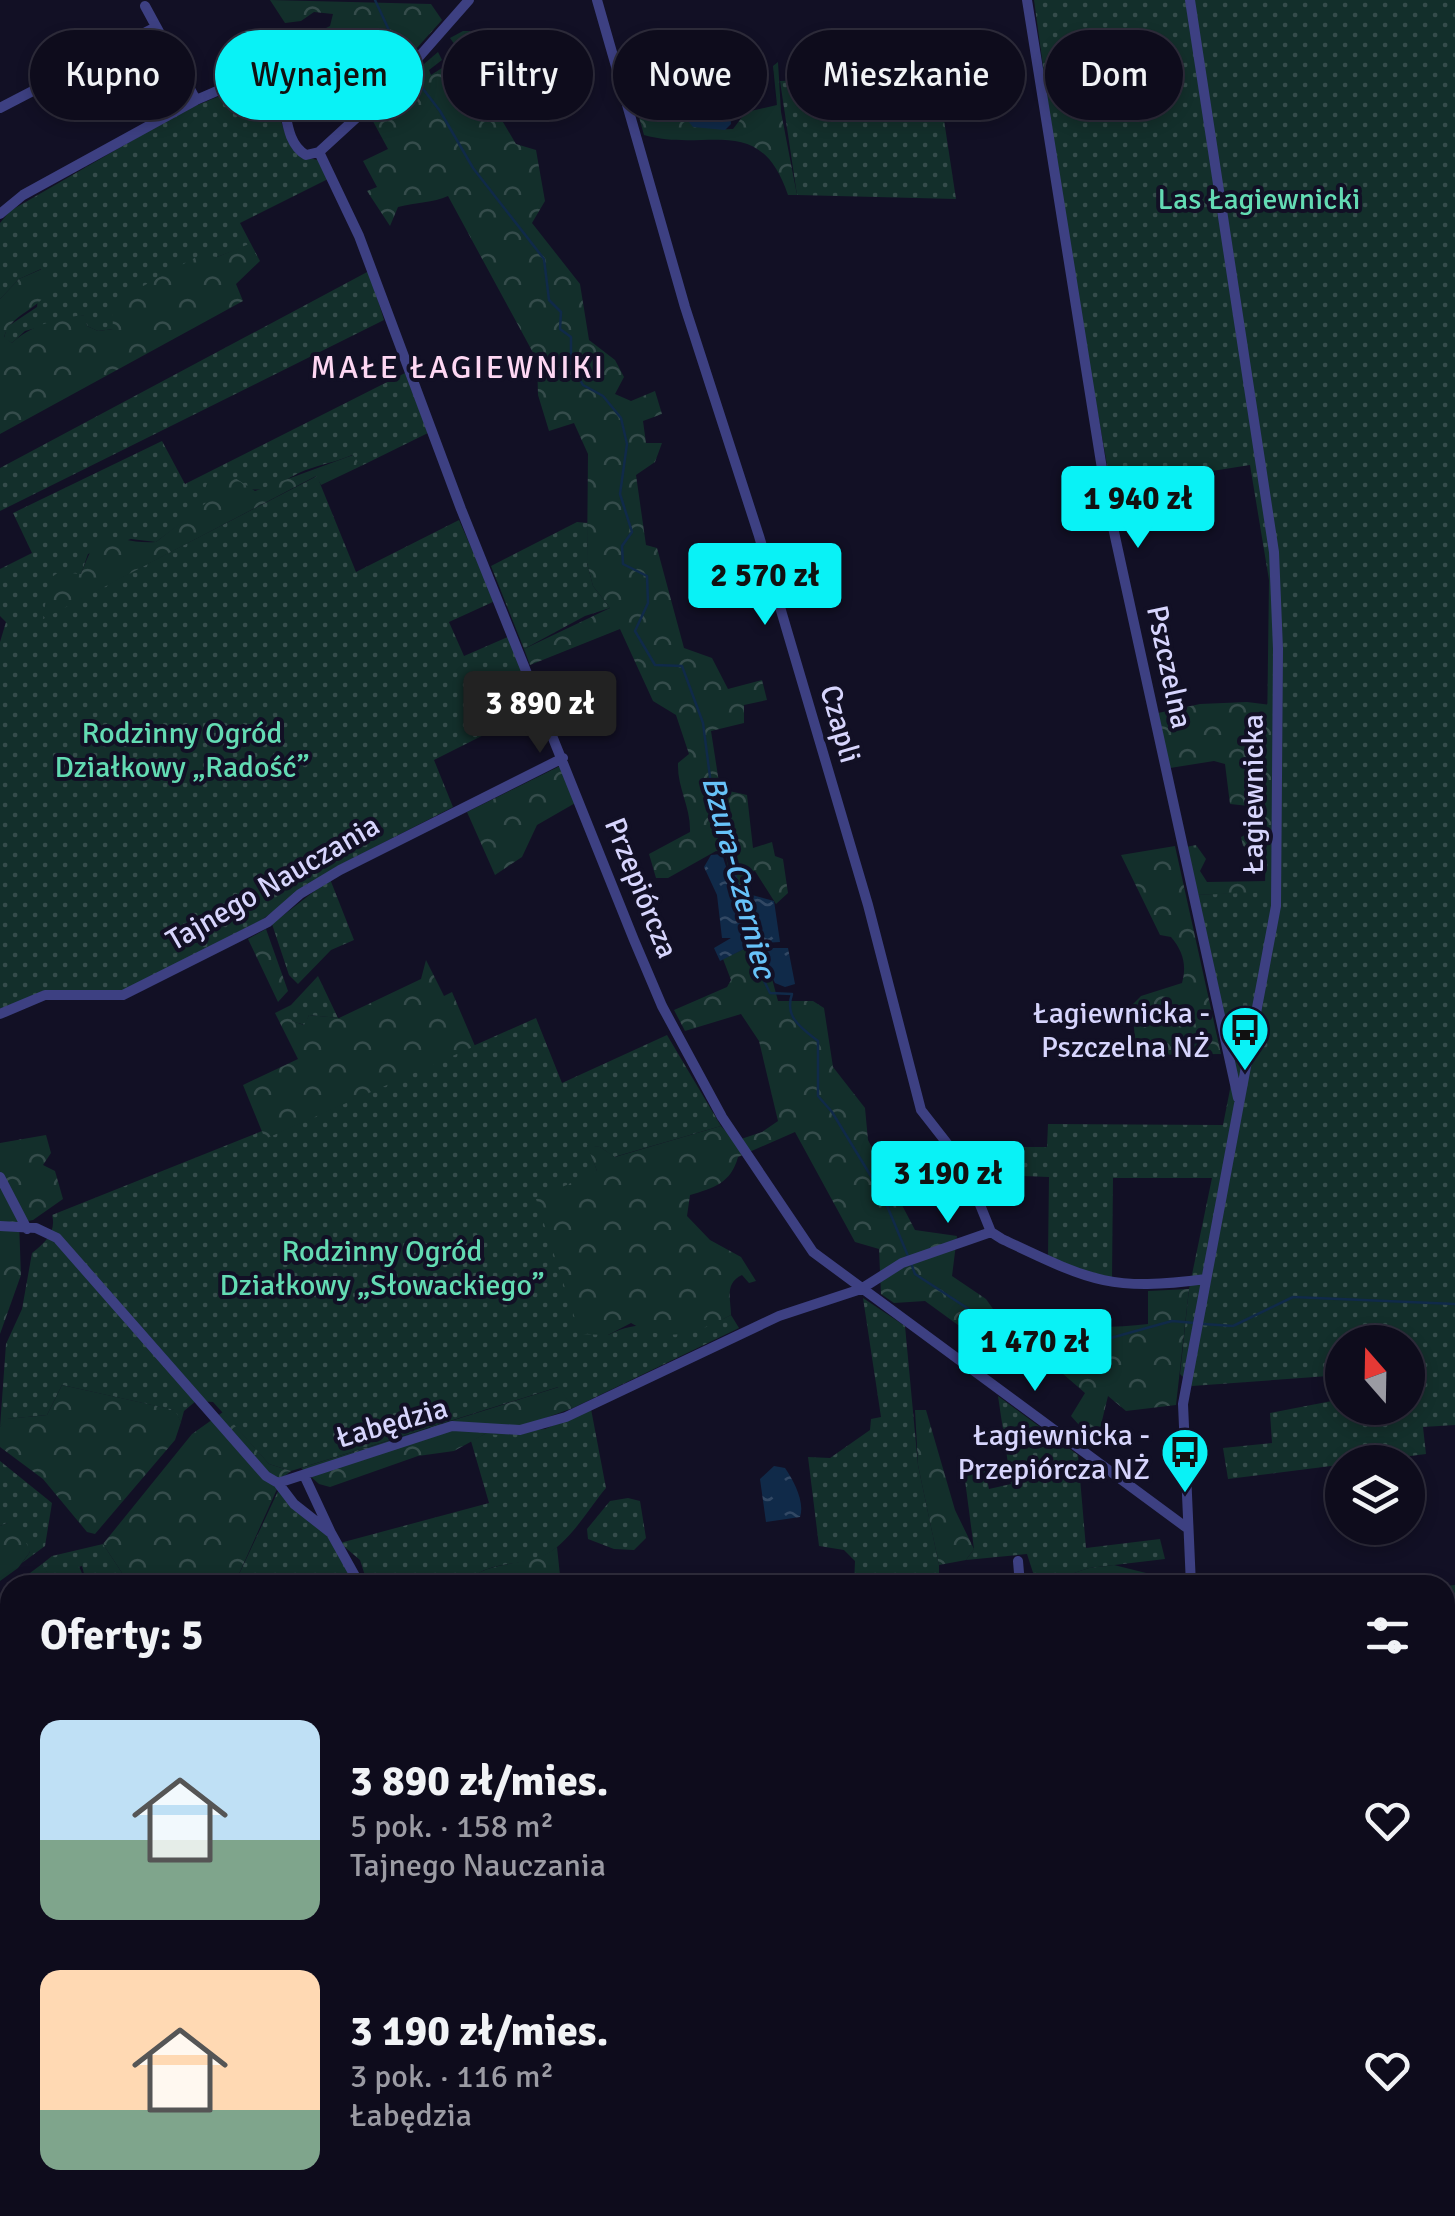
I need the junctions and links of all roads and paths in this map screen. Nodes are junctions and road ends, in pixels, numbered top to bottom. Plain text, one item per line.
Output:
1 (468, 0) edge
2 (597, 0) edge
3 (1027, 0) edge
4 (1190, 0) edge
5 (145, 6) dead end
6 (154, 28) junction
7 (196, 100) junction
8 (0, 108) edge
9 (320, 152) junction
10 (2, 208) edge
11 (563, 758) junction
12 (0, 1014) edge
13 (1240, 1104) junction
14 (0, 1177) edge
15 (0, 1226) edge
16 (26, 1229) junction
17 (991, 1232) junction
18 (1206, 1280) junction
19 (861, 1289) junction
20 (304, 1475) junction
21 (278, 1483) junction
22 (1187, 1528) junction
23 (331, 1532) junction
24 (1018, 1561) dead end
25 (355, 1575) edge
26 (1019, 1575) edge
27 (1189, 1575) edge

1 - 9 street
2 - 17 street, Czapli
3 - 13 street, Pszczelna
4 - 13 street, Łagiewnicka
5 - 6 street
6 - 7 street
6 - 8 street
7 - 9 street, Przepiórcza
7 - 10 street
9 - 11 street, Przepiórcza
11 - 12 street, Tajnego Nauczania
11 - 19 street, Przepiórcza
13 - 18 street, Łagiewnicka
14 - 16 street
15 - 16 street
16 - 21 street
17 - 18 street
17 - 19 street, Łabędzia
18 - 22 street, Łagiewnicka
19 - 20 street, Łabędzia
19 - 22 street, Przepiórcza
20 - 21 street, Łabędzia
20 - 23 street
21 - 23 street
22 - 27 street, Łagiewnicka
23 - 25 street
24 - 26 street

